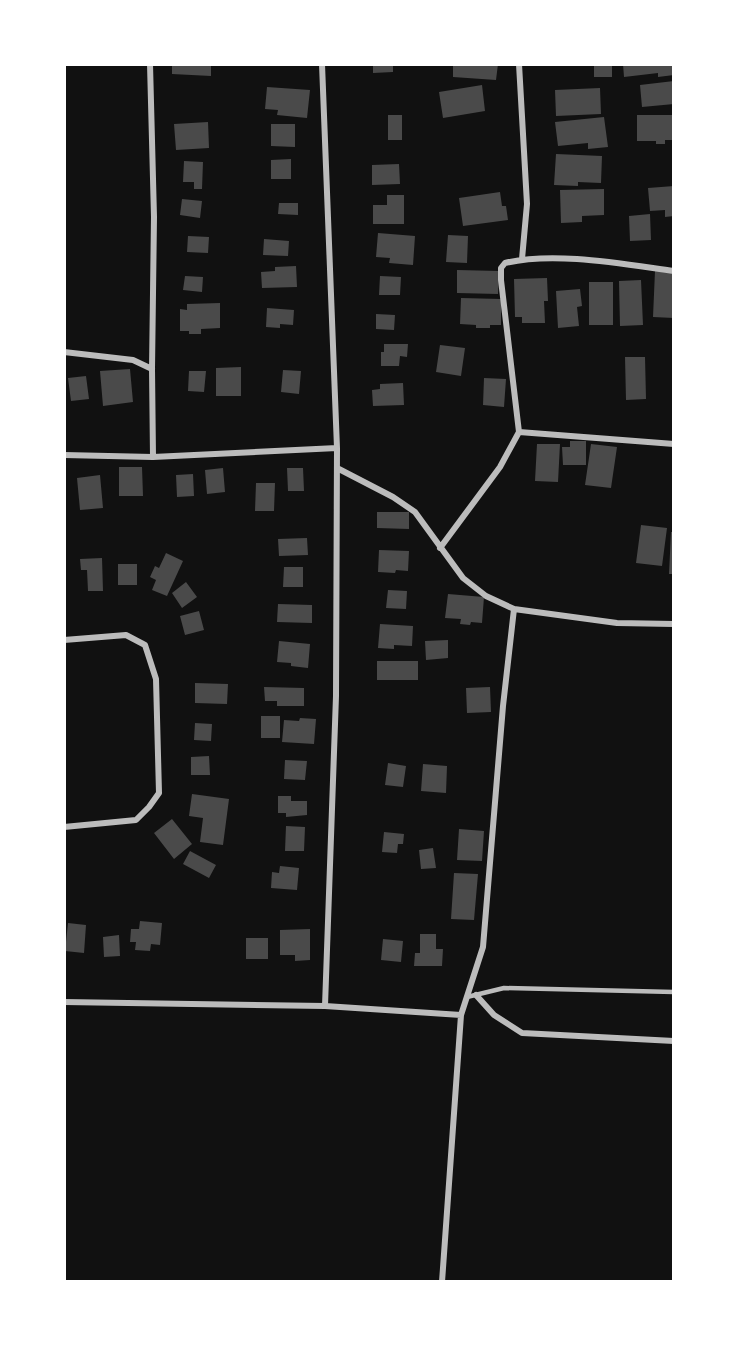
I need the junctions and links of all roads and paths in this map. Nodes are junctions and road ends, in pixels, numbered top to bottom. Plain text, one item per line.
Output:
1 (150, 64) edge
2 (322, 64) edge
3 (519, 64) edge
4 (522, 258) junction
5 (674, 271) edge
6 (64, 352) edge
7 (152, 369) junction
8 (519, 432) junction
9 (674, 444) edge
10 (337, 448) junction
11 (64, 455) edge
12 (153, 457) junction
13 (337, 468) junction
14 (440, 548) junction
15 (514, 609) junction
16 (674, 624) edge
17 (64, 640) edge
18 (64, 827) edge
19 (674, 992) edge
20 (476, 995) junction
21 (467, 997) junction
22 (64, 1002) edge
23 (325, 1006) junction
24 (461, 1015) junction
25 (674, 1041) edge
26 (442, 1281) edge

1 - 7 street
2 - 10 street
3 - 4 street
4 - 5 street
4 - 8 street
6 - 7 street
7 - 12 street
8 - 9 street
8 - 14 street
10 - 12 street
10 - 13 street
11 - 12 street
13 - 14 street
13 - 23 street
14 - 15 street
15 - 16 street
15 - 21 street
17 - 18 street
19 - 20 lane
20 - 21 lane
20 - 25 street
21 - 24 street
22 - 23 street
23 - 24 street
24 - 26 street

